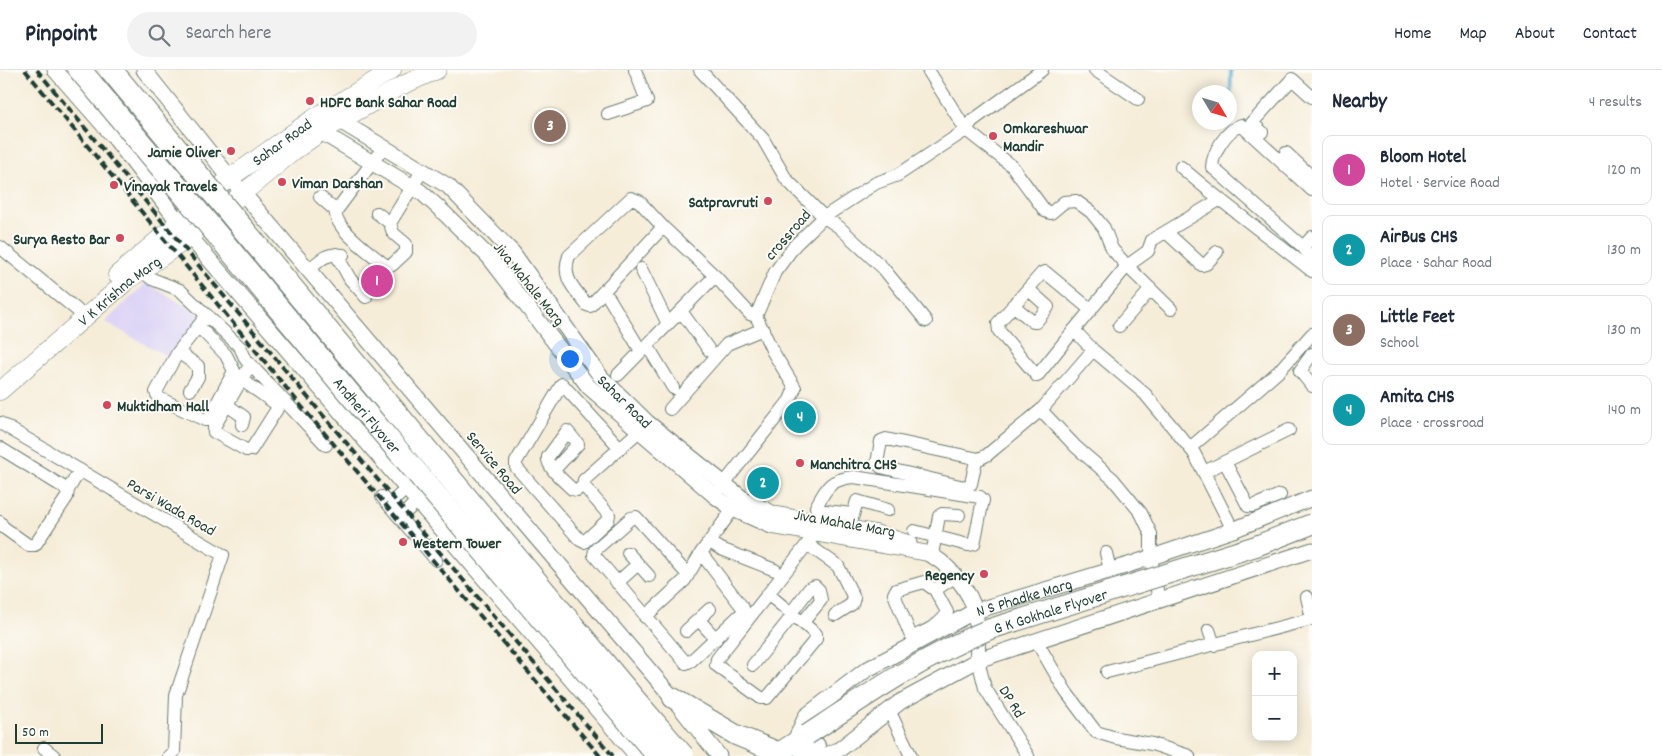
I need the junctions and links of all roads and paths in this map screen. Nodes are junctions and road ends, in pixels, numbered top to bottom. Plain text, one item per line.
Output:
1 (55, 70) edge
2 (80, 70) edge
3 (111, 70) edge
4 (144, 70) edge
5 (392, 70) edge
6 (437, 70) edge
7 (635, 70) edge
8 (700, 70) edge
9 (928, 70) edge
10 (1042, 70) edge
11 (1094, 70) edge
12 (1312, 97) edge
13 (1138, 99) dead end
14 (608, 114) dead end
15 (334, 115) junction
16 (316, 126) junction
17 (966, 130) junction
18 (383, 148) junction
19 (372, 165) junction
20 (1181, 167) dead end
21 (422, 171) junction
22 (1312, 177) edge
23 (230, 178) junction
24 (410, 187) junction
25 (1312, 190) edge
26 (242, 192) junction
27 (320, 197) dead end
28 (1219, 200) junction
29 (336, 211) junction
30 (377, 212) dead end
31 (824, 217) junction
32 (178, 222) junction
33 (483, 222) junction
34 (390, 223) junction
35 (663, 227) junction
36 (1166, 232) junction
37 (468, 236) junction
38 (190, 237) junction
39 (1312, 237) edge
40 (0, 247) edge
41 (1303, 247) junction
42 (1217, 252) dead end
43 (1312, 258) edge
44 (1127, 266) junction
45 (641, 269) dead end
46 (141, 270) junction
47 (308, 270) junction
48 (1312, 271) edge
49 (715, 276) junction
50 (1028, 289) junction
51 (1151, 289) junction
52 (366, 297) dead end
53 (609, 298) dead end
54 (548, 304) junction
55 (1013, 305) junction
56 (1171, 308) dead end
57 (77, 310) junction
58 (1091, 310) junction
59 (681, 311) junction
60 (207, 315) junction
61 (535, 316) junction
62 (756, 316) junction
63 (926, 321) dead end
64 (668, 324) junction
65 (198, 326) junction
66 (1119, 326) dead end
67 (763, 329) junction
68 (1074, 330) junction
69 (1312, 334) edge
70 (575, 340) junction
71 (644, 348) junction
72 (709, 350) dead end
73 (1094, 350) junction
74 (561, 351) junction
75 (178, 352) junction
76 (1312, 354) edge
77 (250, 365) junction
78 (618, 375) dead end
79 (0, 377) edge
80 (242, 380) junction
81 (1312, 386) edge
82 (673, 388) dead end
83 (0, 390) edge
84 (190, 390) dead end
85 (227, 405) junction
86 (670, 409) dead end
87 (1041, 410) junction
88 (0, 423) edge
89 (242, 425) dead end
90 (644, 427) junction
91 (1289, 430) dead end
92 (326, 445) dead end
93 (0, 448) edge
94 (620, 448) junction
95 (1190, 448) junction
96 (976, 460) junction
97 (686, 461) junction
98 (1225, 462) junction
99 (80, 470) junction
100 (554, 470) dead end
101 (1204, 472) junction
102 (724, 483) junction
103 (583, 485) junction
104 (406, 489) junction
105 (68, 490) junction
106 (714, 496) junction
107 (1280, 496) dead end
108 (1312, 498) edge
109 (417, 501) junction
110 (738, 504) junction
111 (888, 510) dead end
112 (960, 515) dead end
113 (400, 518) junction
114 (0, 522) edge
115 (1312, 524) edge
116 (850, 527) junction
117 (1233, 530) junction
118 (914, 531) dead end
119 (934, 536) junction
120 (811, 539) junction
121 (1312, 539) edge
122 (710, 542) junction
123 (1312, 550) edge
124 (628, 552) dead end
125 (701, 552) junction
126 (1106, 553) dead end
127 (929, 554) junction
128 (1151, 556) junction
129 (436, 560) dead end
130 (638, 564) junction
131 (775, 570) dead end
132 (1110, 570) junction
133 (688, 575) junction
134 (649, 576) dead end
135 (956, 576) junction
136 (617, 582) junction
137 (936, 590) junction
138 (768, 594) junction
139 (1307, 597) dead end
140 (1159, 601) junction
141 (710, 609) dead end
142 (975, 611) junction
143 (835, 615) dead end
144 (796, 616) junction
145 (645, 617) junction
146 (1312, 619) edge
147 (699, 620) junction
148 (1209, 630) dead end
149 (686, 631) dead end
150 (716, 640) junction
151 (1037, 642) junction
152 (1214, 645) junction
153 (978, 660) junction
154 (753, 665) dead end
155 (1107, 672) dead end
156 (673, 698) junction
157 (889, 710) junction
158 (800, 749) edge
159 (838, 753) edge
160 (170, 756) edge
161 (637, 756) edge
162 (658, 756) edge
163 (683, 756) edge
164 (719, 756) edge
165 (911, 756) edge
166 (1028, 756) edge
167 (1189, 756) edge

1 - 32 street
2 - 162 highway, Andheri Flyover, bridge
3 - 163 highway, Andheri Flyover, bridge
4 - 23 street
5 - 15 main road, Sahar Road
6 - 15 main road, Sahar Road
7 - 14 street
8 - 31 street
9 - 17 street
10 - 17 street, crossroad
11 - 13 street
12 - 22 street
15 - 16 main road, Sahar Road
15 - 18 street, Sahar Road
16 - 19 street, Jiva Mahale Marg
16 - 23 main road, Sahar Road
16 - 26 main road, Sahar Road
17 - 31 street, crossroad
17 - 44 street
18 - 19 street
18 - 21 street, Sahar Road
19 - 24 street, Jiva Mahale Marg
19 - 29 street
20 - 28 street
21 - 24 street
21 - 33 street, Sahar Road
23 - 26 street, Service Road
23 - 32 main road, Sahar Road
24 - 34 street
24 - 37 street, Jiva Mahale Marg
25 - 41 street
26 - 38 main road, V K Krishna Marg
26 - 47 street, Service Road
27 - 29 street
28 - 36 street
28 - 48 street
29 - 34 street
30 - 34 street
31 - 62 street, crossroad
31 - 63 street
32 - 38 street
32 - 57 main road, V K Krishna Marg
33 - 37 street
33 - 54 street, Sahar Road
35 - 35 street
35 - 49 street
36 - 42 street
36 - 44 street
37 - 61 street, Jiva Mahale Marg
38 - 46 main road, V K Krishna Marg
38 - 104 street
39 - 41 street
40 - 57 street
41 - 43 street
44 - 51 street
44 - 58 street
45 - 64 street
46 - 60 street
46 - 83 main road, V K Krishna Marg
47 - 52 street
47 - 156 street, Service Road
49 - 59 street
49 - 62 street
50 - 55 street
50 - 55 street
50 - 58 street
51 - 56 street
51 - 66 street
53 - 71 street
54 - 61 street
54 - 70 street, Sahar Road
55 - 68 street
57 - 79 main road, V K Krishna Marg
58 - 68 street
59 - 64 street
59 - 72 street
60 - 65 street
60 - 77 street
61 - 74 street, Jiva Mahale Marg
62 - 67 street
64 - 71 street
65 - 75 street
65 - 75 street
67 - 86 street
67 - 102 street
68 - 73 street
69 - 95 street
70 - 74 street
70 - 90 street, Sahar Road
71 - 78 street
71 - 82 street
73 - 87 street
73 - 95 street
74 - 90 street, Jiva Mahale Marg
75 - 84 street
76 - 81 street
77 - 80 street
77 - 92 street
80 - 85 street
80 - 85 street
85 - 89 street
87 - 96 street
87 - 128 street
88 - 99 street, Parsi Wada Road
90 - 94 street
90 - 97 street, Jiva Mahale Marg
91 - 98 street
93 - 105 street
94 - 103 street
94 - 103 street
95 - 101 street
96 - 96 street
97 - 102 street
97 - 106 street, Jiva Mahale Marg
98 - 101 street
98 - 107 street
99 - 105 street
99 - 160 street, Parsi Wada Road
100 - 103 street
101 - 117 street
102 - 106 street
102 - 110 street
104 - 109 street
104 - 113 street
105 - 114 street
106 - 110 street, Jiva Mahale Marg
108 - 117 street, N S Phadke Marg
109 - 113 street
109 - 161 street
110 - 116 street
110 - 120 street, Jiva Mahale Marg
110 - 122 street
111 - 116 street
112 - 119 street
113 - 129 street
115 - 158 main road, G K Gokhale Flyover, bridge
116 - 119 street
116 - 120 street, Jiva Mahale Marg
116 - 127 street, Jiva Mahale Marg
117 - 128 street, N S Phadke Marg
118 - 119 street
119 - 127 street
120 - 138 street
120 - 143 street
121 - 158 main road, G K Gokhale Flyover
122 - 125 street
122 - 131 street
123 - 140 street
124 - 130 street
125 - 133 street
125 - 150 street
126 - 132 street
127 - 135 street
128 - 132 street, N S Phadke Marg
128 - 140 street
130 - 134 street
130 - 136 street
132 - 142 street, N S Phadke Marg
133 - 136 street
133 - 145 street
135 - 137 street
135 - 142 street
136 - 145 street
137 - 137 street
138 - 144 street
138 - 144 street
139 - 146 street
140 - 151 street
141 - 147 street
142 - 153 street
142 - 158 street, N S Phadke Marg
144 - 154 street
145 - 150 street
146 - 152 street
147 - 149 street
147 - 150 street
148 - 152 street
151 - 153 street
151 - 167 street
152 - 155 street
153 - 157 street
153 - 166 street, DP Rd
156 - 158 main road
156 - 164 street, Service Road
157 - 159 street
157 - 165 street
158 - 159 street

